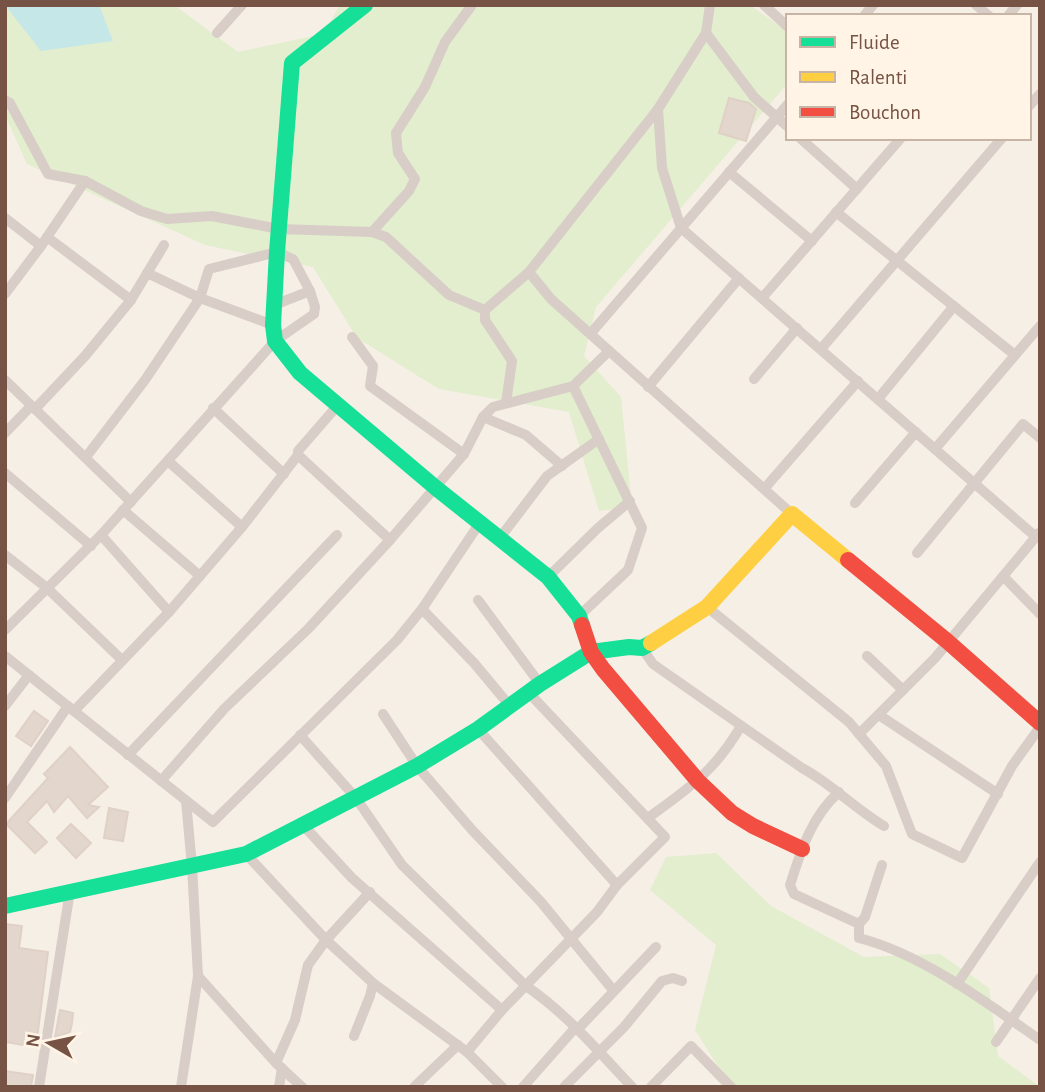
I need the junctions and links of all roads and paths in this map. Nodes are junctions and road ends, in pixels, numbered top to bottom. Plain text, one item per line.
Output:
1 (242, 5) edge
2 (365, 5) edge
3 (472, 5) edge
4 (710, 5) edge
5 (768, 7) edge
6 (786, 25) edge
7 (217, 33) dead end
8 (706, 33) junction
9 (5, 100) edge
10 (786, 106) edge
11 (658, 109) junction
12 (776, 117) junction
13 (786, 125) edge
14 (802, 140) edge
15 (899, 140) edge
16 (1000, 140) edge
17 (729, 172) junction
18 (85, 181) junction
19 (857, 189) junction
20 (836, 212) junction
21 (5, 218) edge
22 (681, 228) junction
23 (279, 229) junction
24 (372, 232) junction
25 (812, 240) junction
26 (44, 242) junction
27 (164, 245) dead end
28 (277, 253) junction
29 (897, 260) junction
30 (529, 272) junction
31 (147, 273) junction
32 (740, 278) junction
33 (310, 291) junction
34 (5, 294) edge
35 (200, 298) junction
36 (762, 298) junction
37 (131, 300) junction
38 (274, 305) junction
39 (954, 306) junction
40 (485, 310) junction
41 (797, 328) junction
42 (1039, 329) edge
43 (274, 333) junction
44 (591, 333) junction
45 (352, 337) dead end
46 (821, 349) junction
47 (610, 351) junction
48 (1015, 355) junction
49 (754, 379) dead end
50 (5, 380) edge
51 (858, 381) junction
52 (573, 386) junction
53 (648, 387) junction
54 (878, 399) junction
55 (506, 403) junction
56 (338, 405) junction
57 (33, 408) junction
58 (213, 408) junction
59 (483, 416) junction
60 (916, 432) junction
61 (5, 433) edge
62 (599, 439) junction
63 (1040, 439) edge
64 (935, 449) junction
65 (464, 454) junction
66 (298, 456) junction
67 (86, 457) junction
68 (168, 461) junction
69 (562, 466) junction
70 (5, 473) edge
71 (284, 474) junction
72 (974, 483) junction
73 (436, 488) junction
74 (764, 489) junction
75 (630, 501) junction
76 (855, 503) dead end
77 (127, 506) junction
78 (792, 514) junction
79 (480, 524) junction
80 (242, 527) junction
81 (101, 535) junction
82 (337, 535) dead end
83 (1038, 535) edge
84 (499, 538) junction
85 (390, 540) junction
86 (91, 546) junction
87 (917, 553) dead end
88 (5, 555) edge
89 (200, 576) junction
90 (1003, 576) junction
91 (548, 577) junction
92 (47, 588) junction
93 (478, 600) dead end
94 (707, 607) junction
95 (422, 609) junction
96 (169, 612) junction
97 (1040, 614) edge
98 (579, 616) junction
99 (5, 630) edge
100 (947, 641) junction
101 (642, 648) junction
102 (592, 652) junction
103 (5, 656) edge
104 (867, 656) dead end
105 (122, 660) junction
106 (29, 675) junction
107 (535, 688) junction
108 (903, 690) junction
109 (5, 706) edge
110 (510, 706) junction
111 (71, 709) junction
112 (383, 714) dead end
113 (879, 715) junction
114 (1040, 725) edge
115 (741, 726) junction
116 (478, 729) junction
117 (859, 734) junction
118 (300, 735) junction
119 (128, 755) junction
120 (416, 766) junction
121 (161, 781) junction
122 (698, 781) junction
123 (839, 792) junction
124 (998, 794) junction
125 (5, 798) edge
126 (356, 798) junction
127 (186, 800) junction
128 (649, 818) junction
129 (303, 825) junction
130 (884, 826) dead end
131 (802, 849) junction
132 (246, 854) junction
133 (1040, 862) edge
134 (882, 865) dead end
135 (192, 866) junction
136 (617, 885) junction
137 (70, 891) junction
138 (370, 892) junction
139 (5, 906) edge
140 (859, 924) junction
141 (570, 939) junction
142 (326, 940) junction
143 (656, 947) dead end
144 (198, 976) junction
145 (1040, 978) edge
146 (682, 981) dead end
147 (373, 983) junction
148 (957, 984) junction
149 (526, 986) junction
150 (613, 990) junction
151 (502, 1010) junction
152 (1012, 1021) junction
153 (576, 1029) junction
154 (354, 1036) dead end
155 (1040, 1040) edge
156 (996, 1042) dead end
157 (462, 1048) junction
158 (599, 1052) junction
159 (279, 1066) junction
160 (39, 1087) edge
161 (181, 1087) edge
162 (279, 1087) edge
163 (302, 1087) edge
164 (414, 1087) edge
165 (502, 1087) edge
166 (523, 1087) edge
167 (564, 1087) edge
168 (632, 1087) edge
169 (651, 1087) edge
170 (731, 1087) edge

1 - 7 street
2 - 23 street
3 - 24 street
4 - 8 street
5 - 6 street
8 - 11 street
8 - 12 street
9 - 18 street
10 - 12 street
11 - 22 street
11 - 30 street
12 - 13 street
12 - 17 street
14 - 19 street
15 - 19 street
16 - 29 street
17 - 22 street
17 - 25 street
18 - 23 street
18 - 26 street
19 - 20 street
20 - 25 street
20 - 29 street
21 - 26 street
22 - 32 street
22 - 44 street
23 - 24 street
23 - 28 street
24 - 40 street
25 - 36 street
26 - 34 street
26 - 37 street
27 - 31 street
28 - 33 street
28 - 35 street
28 - 38 street
29 - 39 street
29 - 46 street
30 - 40 street
30 - 44 street
31 - 35 street
31 - 37 street
32 - 36 street
32 - 53 street
33 - 38 street
33 - 43 street
35 - 43 street
35 - 67 street
36 - 41 street
37 - 57 street
38 - 43 street
39 - 48 street
39 - 54 street
40 - 55 street
41 - 46 street
41 - 49 street
42 - 48 street
43 - 56 street
43 - 58 street
44 - 47 street
45 - 65 street
46 - 51 street
47 - 52 street
47 - 53 street
48 - 64 street
50 - 57 street
51 - 54 street
51 - 74 street
52 - 55 street
52 - 62 street
53 - 74 street
54 - 60 street
55 - 59 street
56 - 66 street
56 - 73 street
57 - 61 street
57 - 67 street
58 - 68 street
58 - 71 street
59 - 65 street
59 - 69 street
60 - 64 street
60 - 76 street
62 - 69 street
62 - 75 street
63 - 72 street
64 - 72 street
65 - 73 street
66 - 71 street
66 - 85 street
67 - 77 street
68 - 77 street
68 - 80 street
69 - 84 street
70 - 86 street
71 - 80 street
72 - 83 street
72 - 87 street
73 - 79 street
73 - 85 street
74 - 78 street
75 - 91 street
75 - 98 street
77 - 81 street
77 - 89 street
78 - 94 street
78 - 100 street
79 - 84 street
79 - 95 street
80 - 89 street
81 - 86 street
81 - 96 street
82 - 119 street
83 - 90 street
84 - 91 street
85 - 121 street
86 - 92 street
88 - 92 street
89 - 96 street
90 - 97 street
90 - 100 street
91 - 98 street
92 - 99 street
92 - 105 street
93 - 107 street
94 - 101 street
94 - 117 street
95 - 110 street
95 - 118 street
96 - 105 street
98 - 102 street
100 - 108 street
100 - 114 street
101 - 102 street
101 - 115 street
102 - 107 street
102 - 122 street
103 - 106 street
104 - 108 street
105 - 111 street
106 - 109 street
106 - 111 street
107 - 110 street
107 - 128 street
108 - 113 street
110 - 116 street
111 - 119 street
111 - 125 street
112 - 120 street
113 - 117 street
113 - 124 street
114 - 124 street
115 - 122 street
115 - 123 street
116 - 120 street
116 - 136 street
117 - 124 street
118 - 126 street
118 - 127 street
119 - 121 street
120 - 126 street
120 - 141 street
121 - 127 street
122 - 128 street
122 - 131 street
123 - 130 street
123 - 131 street
126 - 129 street
126 - 149 street
127 - 135 street
128 - 136 street
129 - 132 street
129 - 138 street
131 - 140 street
132 - 135 street
132 - 142 street
133 - 148 street
134 - 140 street
135 - 137 street
135 - 144 street
136 - 141 street
137 - 139 street
137 - 160 street
138 - 142 street
138 - 151 street
140 - 148 street
141 - 149 street
141 - 150 street
142 - 147 street
142 - 159 street
143 - 150 street
144 - 159 street
144 - 161 street
145 - 152 street
146 - 158 street
147 - 154 street
147 - 157 street
148 - 152 street
149 - 151 street
149 - 153 street
150 - 153 street
151 - 157 street
152 - 155 street
152 - 156 street
153 - 158 street
153 - 166 street
157 - 164 street
157 - 165 street
158 - 167 street
158 - 168 street
159 - 162 street
159 - 163 street
169 - 170 street

